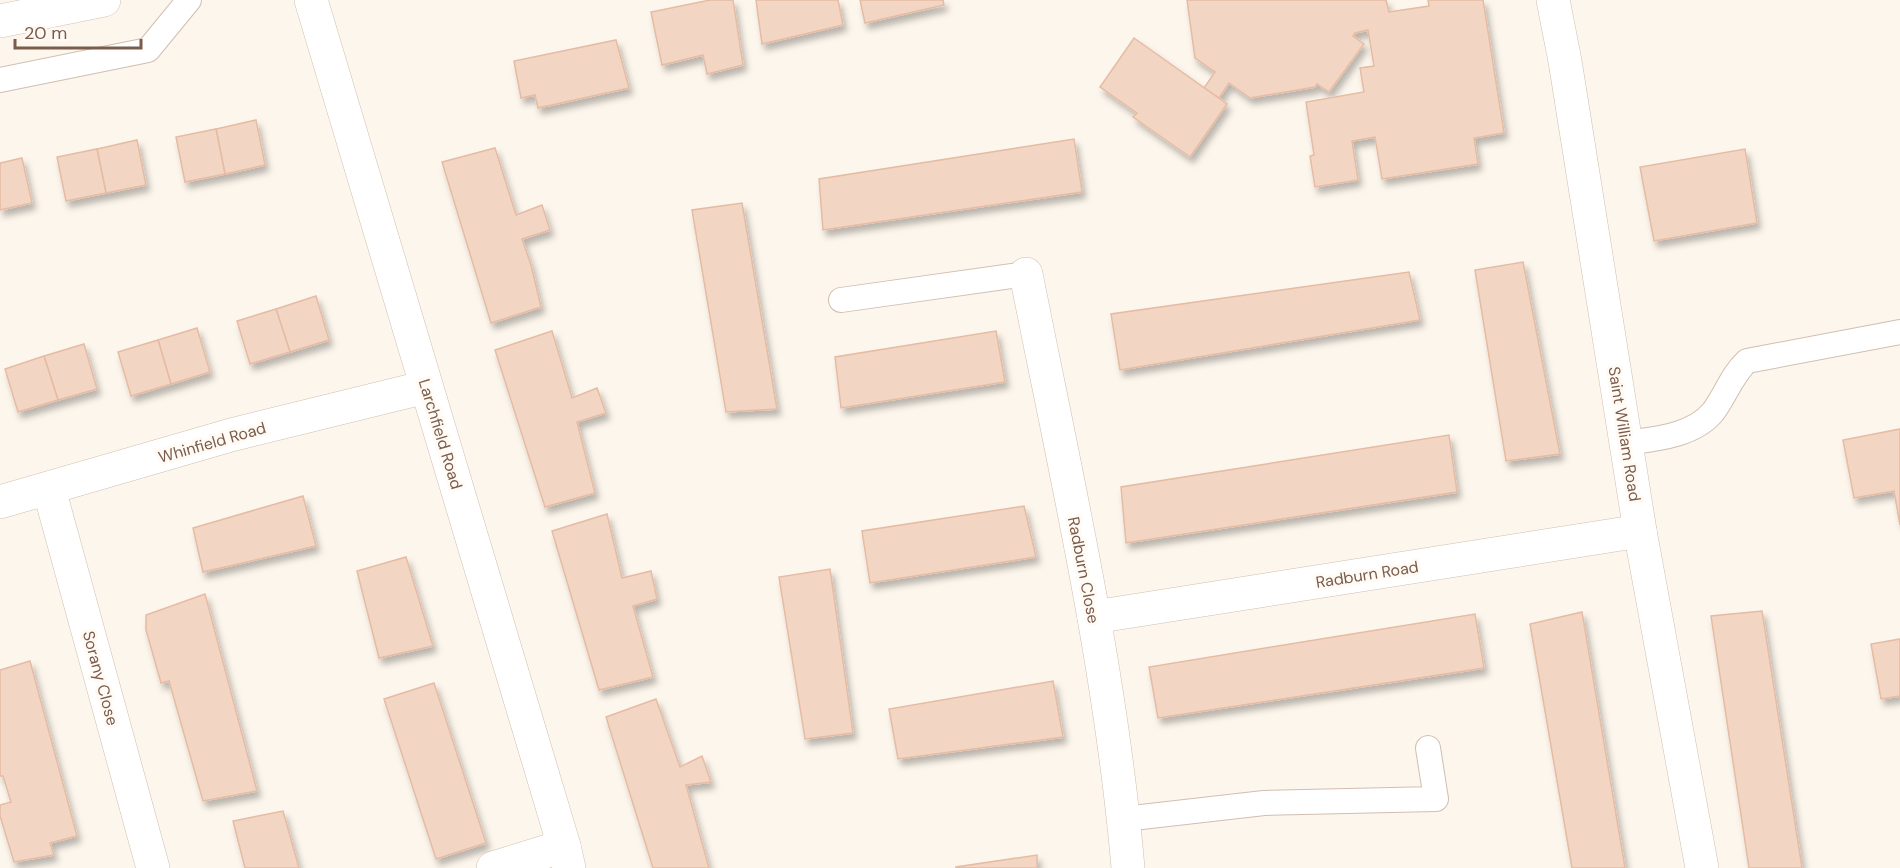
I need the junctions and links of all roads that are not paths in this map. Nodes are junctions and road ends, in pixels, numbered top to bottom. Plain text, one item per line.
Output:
1 (104, 0) edge
2 (189, 0) edge
3 (311, 0) edge
4 (1553, 0) edge
5 (0, 21) edge
6 (0, 80) edge
7 (1026, 274) joint
8 (841, 300) dead end
9 (1900, 332) edge
10 (426, 387) junction
11 (1626, 443) junction
12 (49, 489) junction
13 (0, 502) edge
14 (1640, 531) junction
15 (1094, 617) junction
16 (1428, 748) dead end
17 (1124, 819) junction
18 (566, 857) edge
19 (153, 868) edge
20 (493, 868) edge
21 (1128, 868) edge
22 (1702, 868) edge

1 - 5 street
2 - 6 lane
3 - 10 street, Larchfield Road
4 - 11 street, Saint William Road
7 - 8 lane
7 - 15 street, Radburn Close
9 - 11 lane
10 - 12 street, Whinfield Road
10 - 18 street, Larchfield Road
11 - 14 street, Saint William Road
12 - 13 street, Whinfield Road
12 - 19 street, Sorany Close
14 - 15 street, Radburn Road
14 - 22 street, Saint William Road
15 - 17 street, Radburn Close
16 - 17 lane
17 - 21 street, Radburn Close
18 - 20 street

